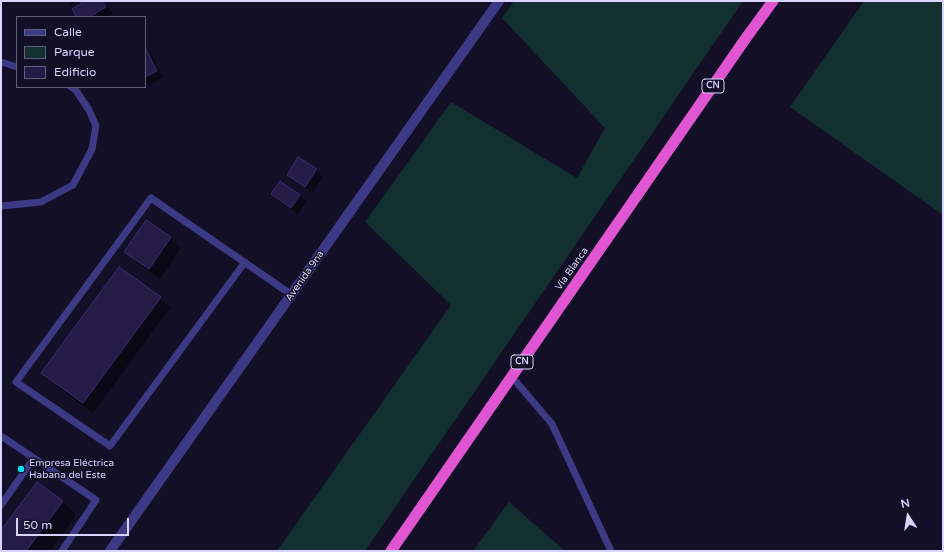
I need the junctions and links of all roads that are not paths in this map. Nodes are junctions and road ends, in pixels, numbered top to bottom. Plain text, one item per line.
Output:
1 (499, 1) edge
2 (773, 1) edge
3 (1, 62) edge
4 (16, 67) edge
5 (73, 88) edge
6 (1, 206) edge
7 (245, 262) junction
8 (292, 295) junction
9 (512, 377) junction
10 (1, 436) edge
11 (34, 458) junction
12 (1, 505) edge
13 (62, 551) edge
14 (110, 551) edge
15 (391, 551) edge
16 (611, 551) edge

1 - 8 street, Avenida 9na
2 - 9 highway, Vía Blanca / CN
3 - 4 lane
5 - 6 lane
7 - 7 lane
7 - 8 lane
8 - 14 street, Avenida 9na
9 - 15 highway, Vía Blanca / CN
9 - 16 lane
10 - 11 lane
11 - 12 lane
11 - 13 lane

